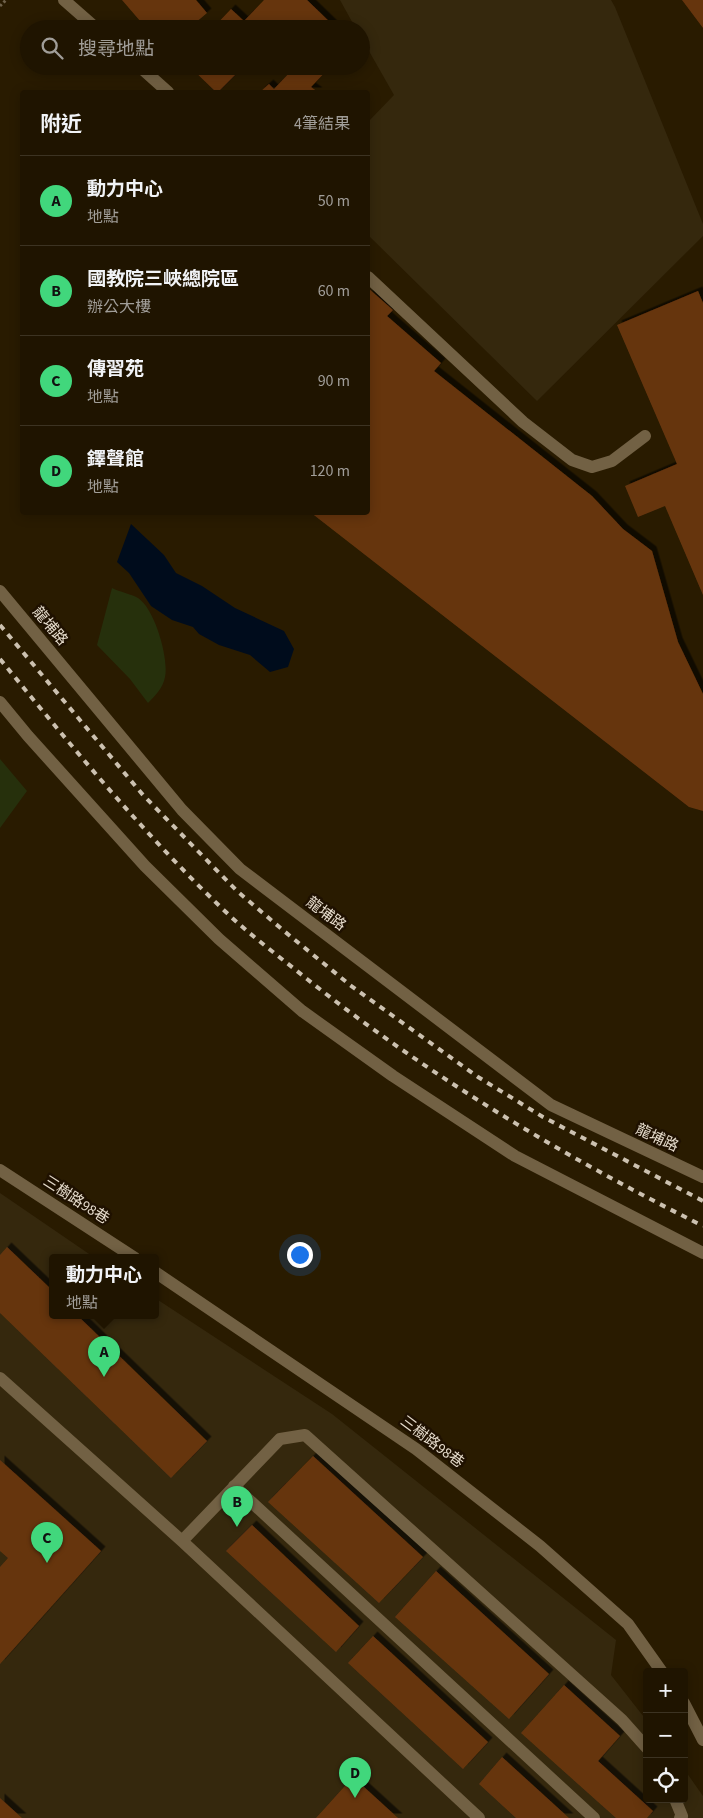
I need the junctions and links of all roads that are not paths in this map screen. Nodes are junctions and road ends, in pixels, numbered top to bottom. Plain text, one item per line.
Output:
1 (64, 0) edge
2 (86, 20) edge
3 (149, 75) edge
4 (166, 90) edge
5 (370, 279) edge
6 (645, 436) dead end
7 (0, 591) edge
8 (0, 702) edge
9 (0, 1170) edge
10 (703, 1178) edge
11 (703, 1253) edge
12 (129, 1254) edge
13 (159, 1275) edge
14 (0, 1378) edge
15 (234, 1486) junction
16 (182, 1541) junction
17 (659, 1668) edge
18 (688, 1711) edge
19 (703, 1740) edge
20 (643, 1744) edge
21 (677, 1803) edge
22 (480, 1818) edge
23 (594, 1818) edge
24 (680, 1818) edge

1 - 2 street
3 - 4 street
5 - 6 street
7 - 10 street, 龍埔路
8 - 11 street
9 - 12 street, 三樹路98巷
13 - 17 street, 三樹路98巷
14 - 16 street
15 - 16 street
15 - 20 street
15 - 23 street
16 - 22 street
18 - 19 street
21 - 24 street

